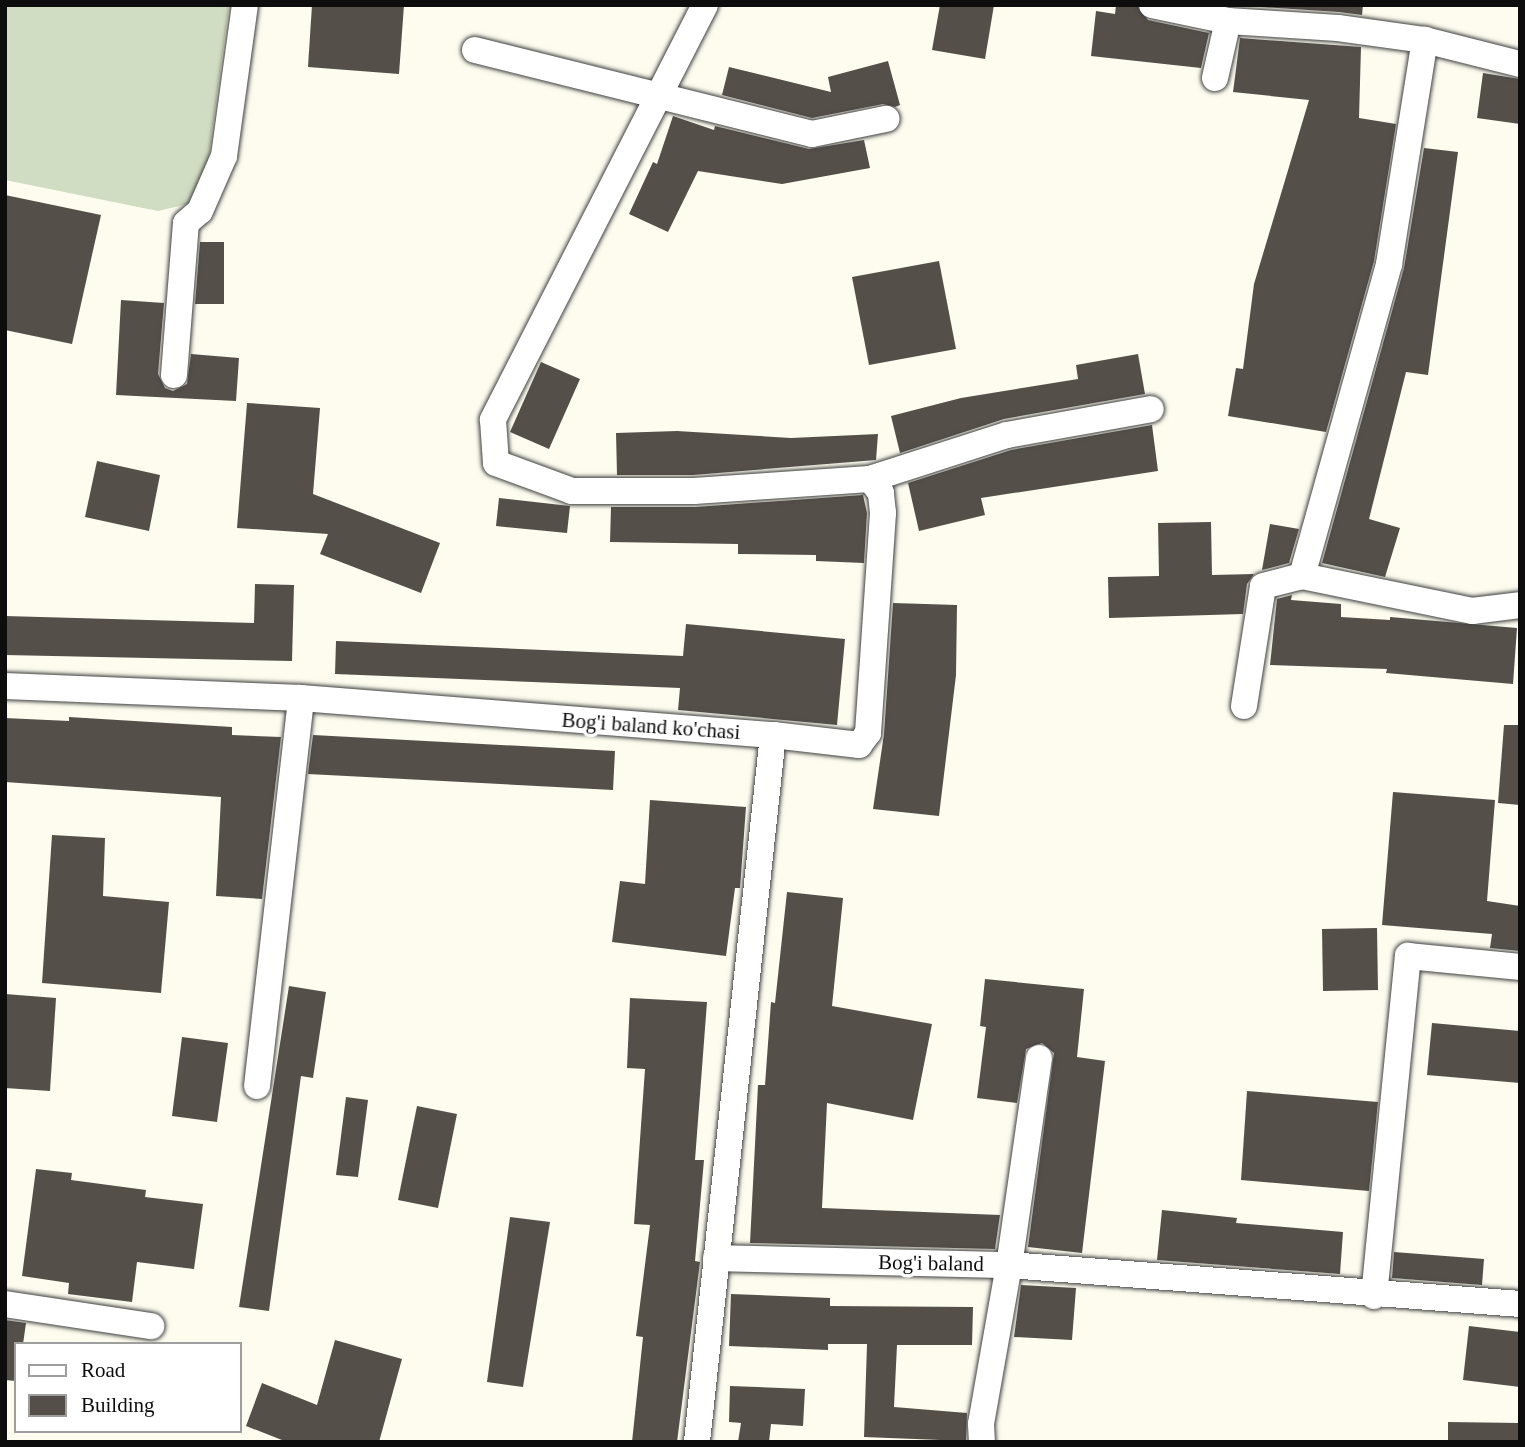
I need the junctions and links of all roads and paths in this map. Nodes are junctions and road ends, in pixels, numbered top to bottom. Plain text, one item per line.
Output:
1 (245, 5) edge
2 (705, 5) edge
3 (1152, 5) edge
4 (1228, 21) junction
5 (1425, 40) junction
6 (475, 50) dead end
7 (1520, 64) edge
8 (1215, 78) dead end
9 (657, 98) junction
10 (886, 118) dead end
11 (174, 375) dead end
12 (1151, 408) dead end
13 (870, 479) junction
14 (1302, 576) junction
15 (1520, 606) edge
16 (5, 686) edge
17 (301, 698) junction
18 (1244, 706) dead end
19 (773, 735) junction
20 (1520, 967) edge
21 (1039, 1058) dead end
22 (257, 1086) dead end
23 (716, 1258) junction
24 (1009, 1265) junction
25 (1374, 1296) junction
26 (5, 1304) edge
27 (1520, 1304) edge
28 (151, 1326) dead end
29 (697, 1442) edge
30 (982, 1442) edge

1 - 11 street
2 - 9 street
3 - 4 street
4 - 5 street
4 - 8 street
5 - 7 street
5 - 14 street
6 - 9 street
9 - 10 street
9 - 13 street
12 - 13 street
13 - 19 street, Bog'i baland ko'chasi
14 - 15 street
14 - 18 street
16 - 17 street, Bog'i baland ko'chasi
17 - 19 street, Bog'i baland ko'chasi
17 - 22 street
19 - 23 street
20 - 25 street
21 - 24 street
23 - 24 street, Bog'i baland
23 - 29 street
24 - 25 street
24 - 30 street, Bog'i baland
25 - 27 street
26 - 28 street

